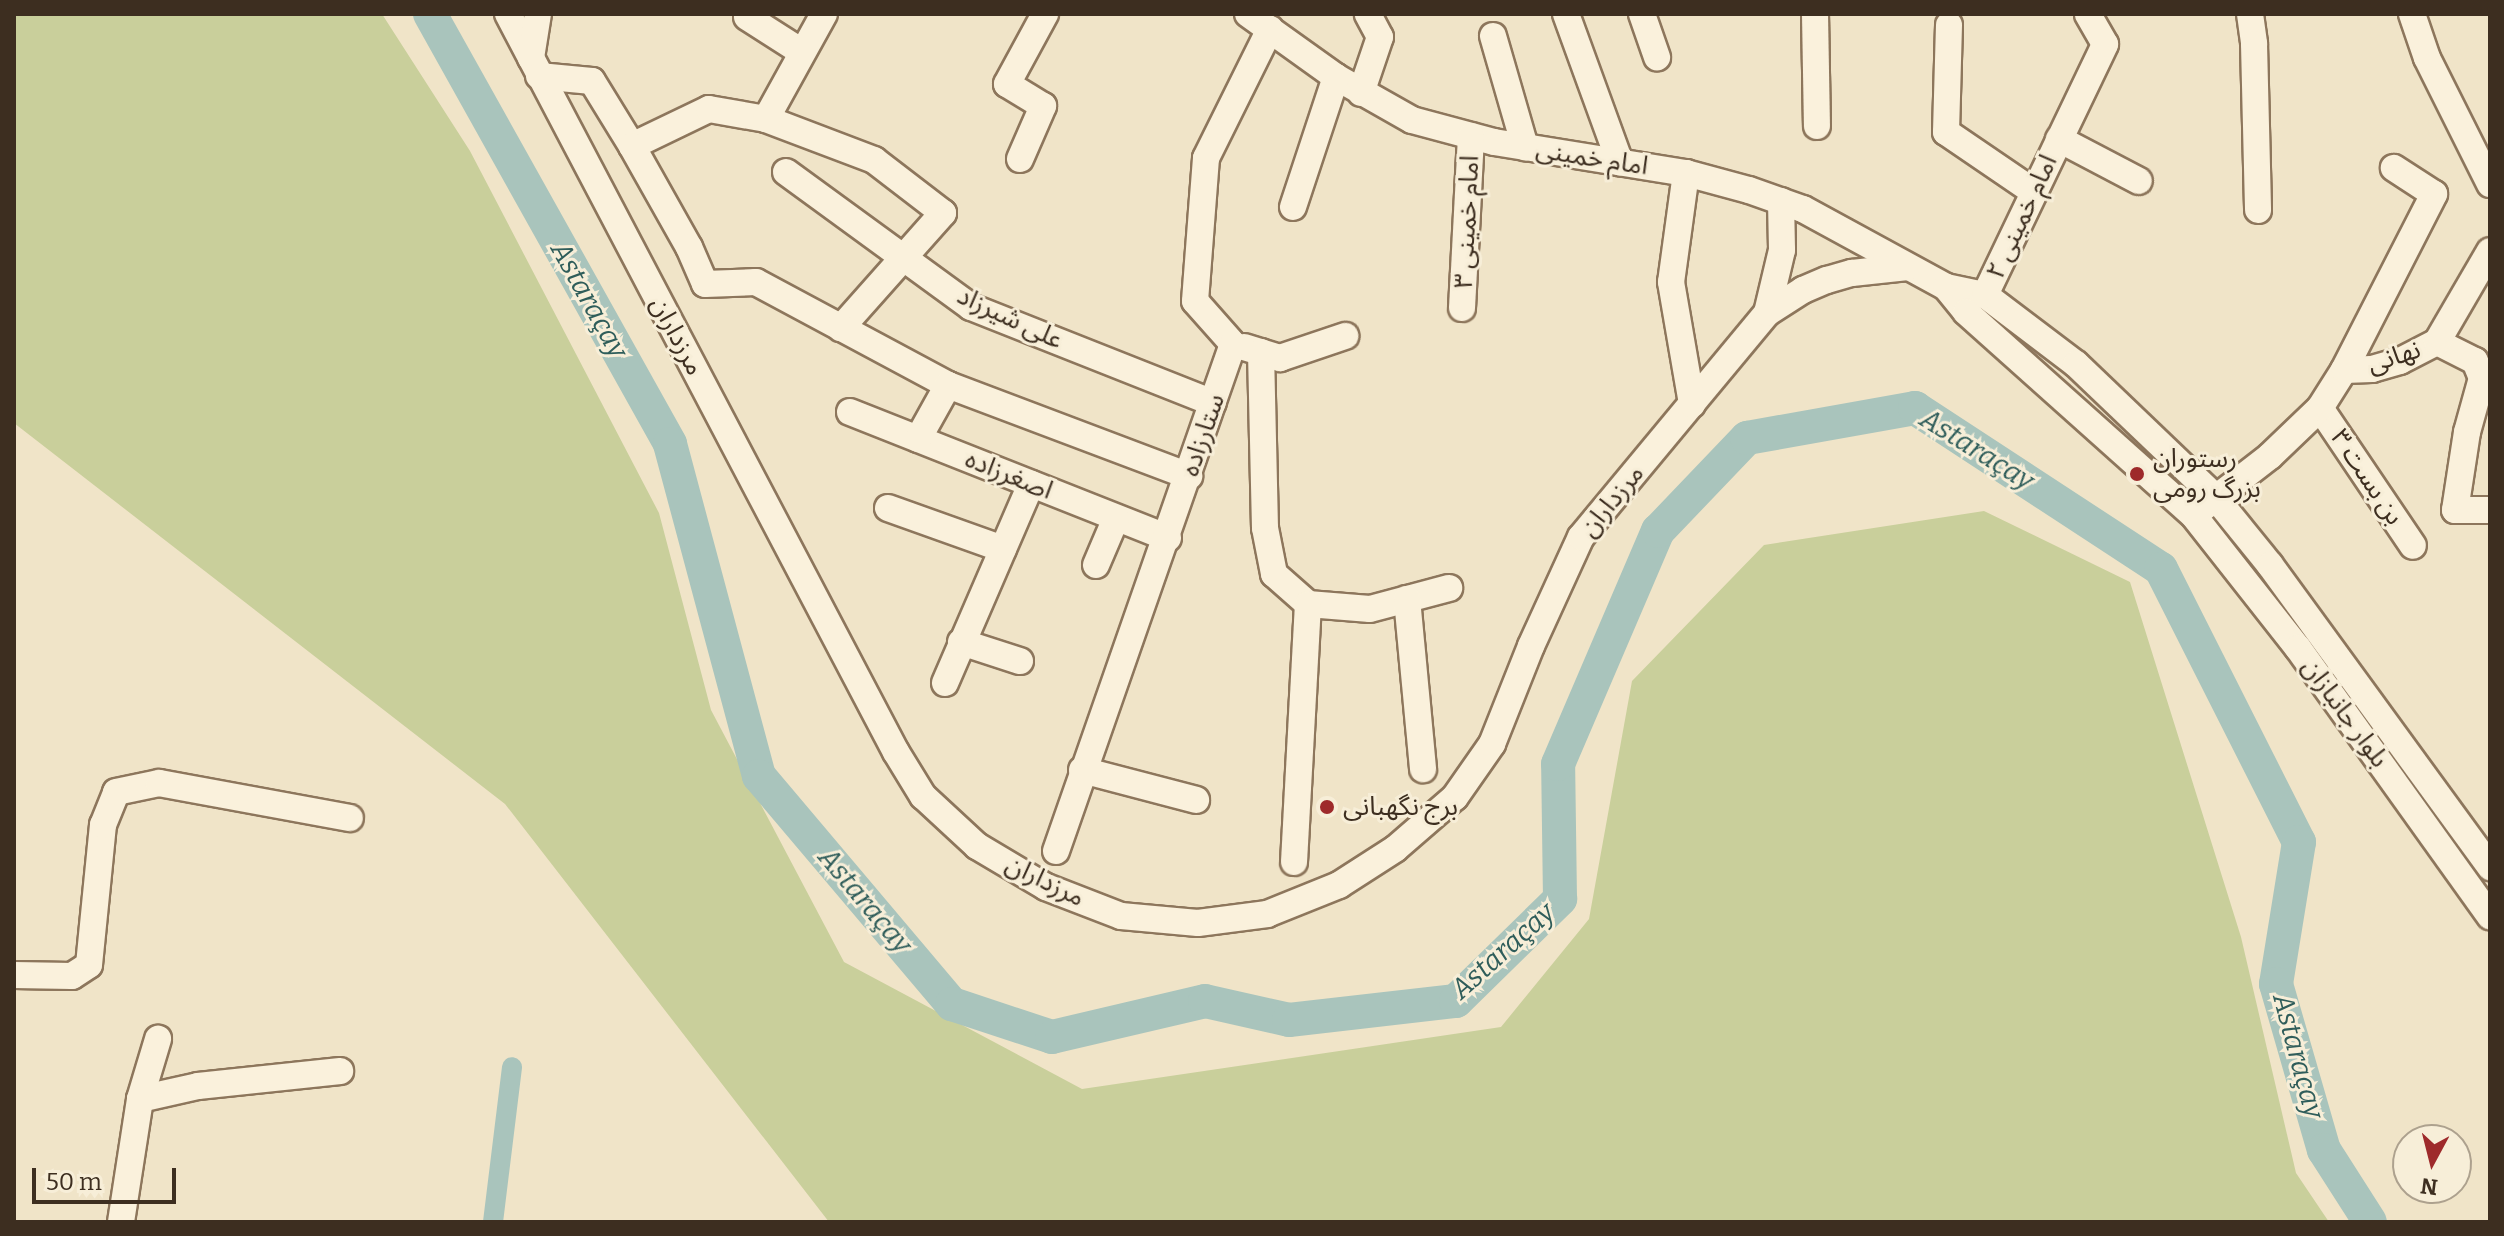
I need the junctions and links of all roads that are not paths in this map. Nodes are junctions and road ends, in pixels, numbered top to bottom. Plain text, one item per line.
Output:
1 (508, 14) edge
2 (538, 14) edge
3 (824, 14) edge
4 (1045, 14) edge
5 (1248, 14) edge
6 (1368, 14) edge
7 (1566, 14) edge
8 (1642, 14) edge
9 (1815, 14) edge
10 (2088, 14) edge
11 (2250, 14) edge
12 (2412, 14) edge
13 (747, 17) dead end
14 (1949, 25) dead end
15 (1270, 29) junction
16 (1493, 36) dead end
17 (802, 52) junction
18 (1657, 57) dead end
19 (535, 67) junction
20 (1336, 77) junction
21 (1361, 93) junction
22 (766, 119) junction
23 (1817, 126) dead end
24 (1471, 136) junction
25 (2059, 139) junction
26 (632, 146) junction
27 (1525, 147) junction
28 (1020, 159) dead end
29 (1620, 162) junction
30 (2394, 168) dead end
31 (786, 172) dead end
32 (1686, 173) junction
33 (2139, 181) dead end
34 (2490, 184) edge
35 (2034, 192) junction
36 (1781, 201) junction
37 (1293, 207) dead end
38 (2258, 210) dead end
39 (901, 257) junction
40 (2488, 259) edge
41 (1908, 267) junction
42 (1946, 287) junction
43 (1985, 295) junction
44 (1462, 308) dead end
45 (1767, 313) junction
46 (841, 328) junction
47 (1345, 336) dead end
48 (2437, 342) junction
49 (1233, 344) junction
50 (1261, 352) junction
51 (2344, 370) junction
52 (948, 385) junction
53 (1213, 403) junction
54 (1692, 404) junction
55 (2320, 408) junction
56 (850, 412) dead end
57 (918, 439) junction
58 (1189, 476) junction
59 (1031, 484) junction
60 (2215, 497) junction
61 (888, 508) dead end
62 (2490, 510) edge
63 (2194, 516) junction
64 (1116, 518) junction
65 (1168, 538) junction
66 (2413, 546) dead end
67 (1003, 549) junction
68 (1096, 565) dead end
69 (1449, 588) dead end
70 (1407, 599) junction
71 (1308, 604) junction
72 (961, 642) junction
73 (1020, 661) dead end
74 (945, 683) dead end
75 (1423, 769) dead end
76 (1082, 770) junction
77 (1196, 800) dead end
78 (350, 818) dead end
79 (1056, 851) dead end
80 (1294, 862) dead end
81 (2490, 867) edge
82 (2490, 916) edge
83 (14, 975) edge
84 (158, 1039) dead end
85 (340, 1071) dead end
86 (140, 1099) junction
87 (121, 1222) edge

1 - 19 street, مرزداران
2 - 19 street
3 - 17 street
4 - 28 street
5 - 15 street, امام خمینی
6 - 21 street
7 - 29 street
8 - 18 street
9 - 23 street
10 - 25 street, امام خمینی ۲
11 - 38 street
12 - 34 street
13 - 17 street
14 - 35 street
15 - 20 street, امام خمینی
15 - 49 street
16 - 27 street
17 - 22 street
19 - 26 street
19 - 54 street, مرزداران
20 - 21 street, امام خمینی
20 - 37 street
21 - 24 street, امام خمینی
22 - 26 street
22 - 39 street
24 - 27 street, امام خمینی
24 - 44 street, امام خمینی ۳
25 - 33 street
25 - 35 street, امام خمینی ۲
26 - 46 street
27 - 29 street, امام خمینی
29 - 32 street, امام خمینی
30 - 51 street
31 - 39 street, علی شیرزاد
32 - 36 street, امام خمینی
32 - 54 street
35 - 43 street, امام خمینی ۲
36 - 41 street, امام خمینی
36 - 45 street, مرزداران
39 - 46 street
39 - 53 street, علی شیرزاد
40 - 48 street, نهانی
41 - 42 street, امام خمینی
41 - 45 street, مرزداران
42 - 43 street, امام خمینی
42 - 63 street, امام خمینی
43 - 60 street, امام خمینی
45 - 54 street, مرزداران
46 - 52 street
47 - 50 street
48 - 51 street, نهانی
48 - 62 street
49 - 50 street
49 - 53 street, ستارزاده
50 - 71 street
51 - 55 street, نهانی
52 - 57 street
52 - 58 street
53 - 58 street, ستارزاده
55 - 60 street, نهانی
55 - 66 street, بن بست ۳
56 - 57 street, اصغرزاده
57 - 59 street, اصغرزاده
58 - 65 street, ستارزاده
59 - 64 street, اصغرزاده
59 - 67 street
60 - 63 street, نهانی
60 - 81 street, بلوار جانبازان
61 - 67 street
63 - 82 street, بلوار جانبازان
64 - 65 street, اصغرزاده
64 - 68 street
65 - 76 street, ستارزاده
67 - 72 street
69 - 70 street
70 - 71 street
70 - 75 street
71 - 80 street
72 - 73 street
72 - 74 street
76 - 77 street
76 - 79 street, ستارزاده
78 - 83 street
84 - 86 street
85 - 86 street
86 - 87 street

